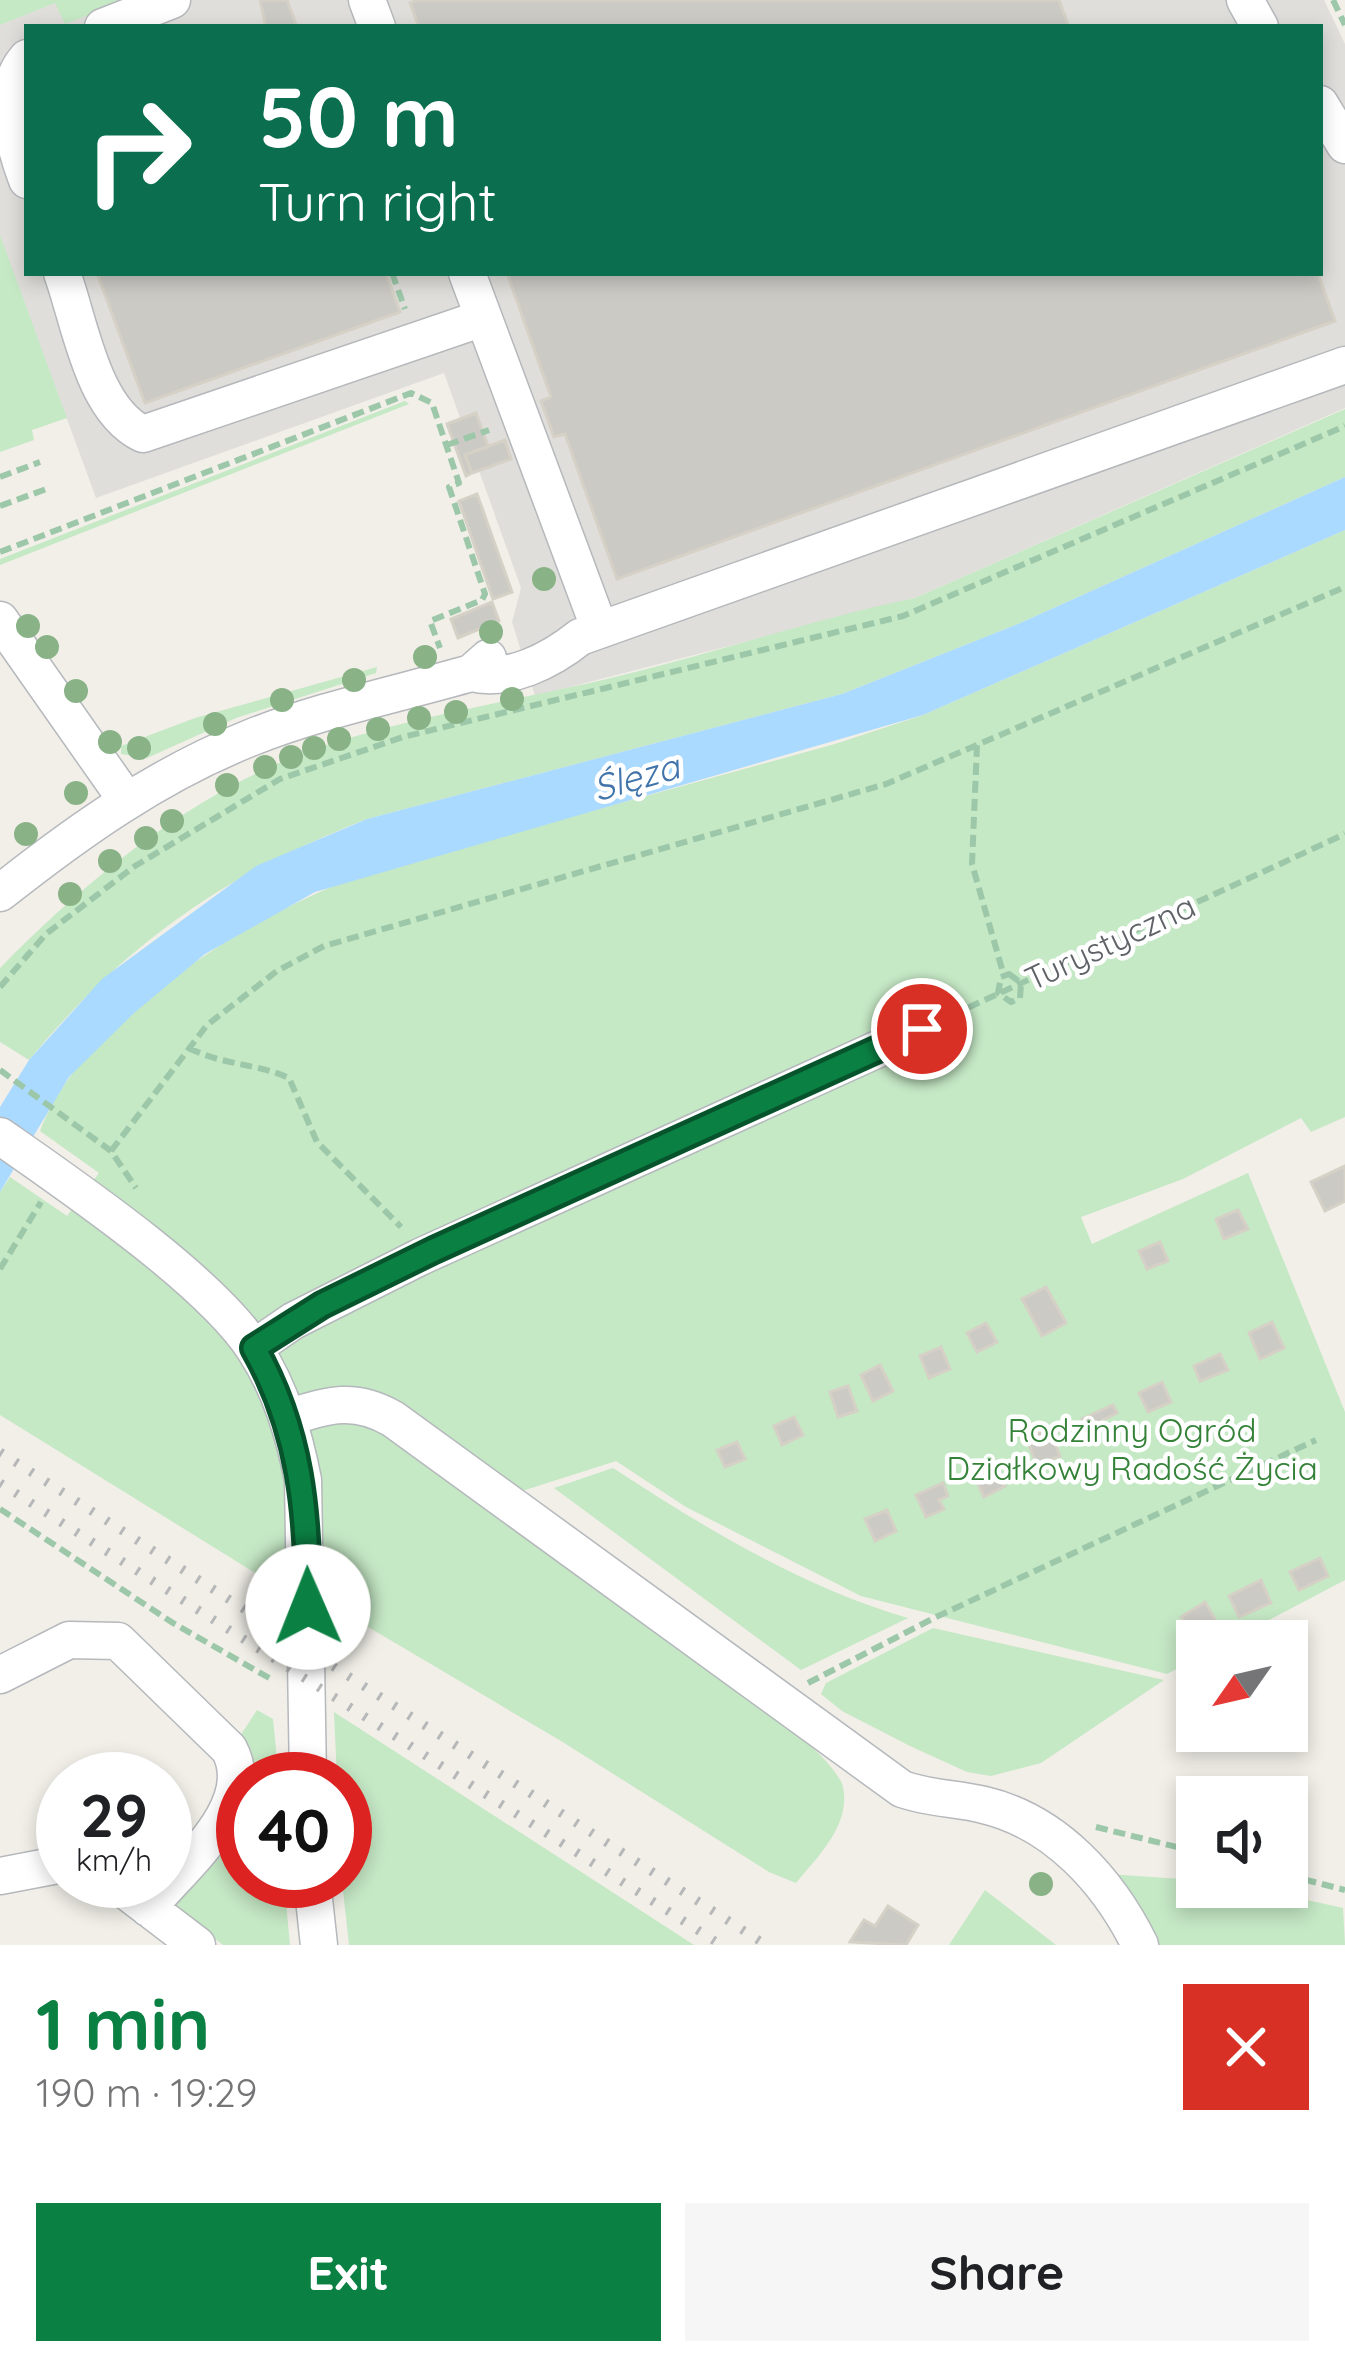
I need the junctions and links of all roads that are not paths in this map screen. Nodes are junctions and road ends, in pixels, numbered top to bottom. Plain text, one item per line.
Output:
1 (172, 0) edge
2 (111, 24) edge
3 (24, 61) edge
4 (1323, 109) edge
5 (1345, 145) edge
6 (24, 171) edge
7 (63, 276) edge
8 (467, 276) edge
9 (483, 318) junction
10 (1345, 364) edge
11 (0, 620) edge
12 (590, 634) junction
13 (127, 801) junction
14 (0, 893) edge
15 (922, 1029) road end
16 (0, 1136) edge
17 (254, 1348) junction
18 (288, 1418) junction
19 (0, 1675) edge
20 (308, 1752) edge
21 (192, 1852) edge
22 (36, 1869) edge
23 (0, 1876) edge
24 (148, 1908) edge
25 (315, 1908) edge
26 (177, 1941) edge
27 (319, 1945) edge
28 (1140, 1945) edge

1 - 2 street
3 - 6 street
4 - 5 street
7 - 9 street
8 - 9 street
9 - 12 street
10 - 12 street
11 - 13 street
12 - 13 street
13 - 14 street
15 - 17 street
16 - 17 street
17 - 18 street
18 - 20 street
18 - 28 street
19 - 21 street
22 - 23 street
24 - 26 street
25 - 27 street

